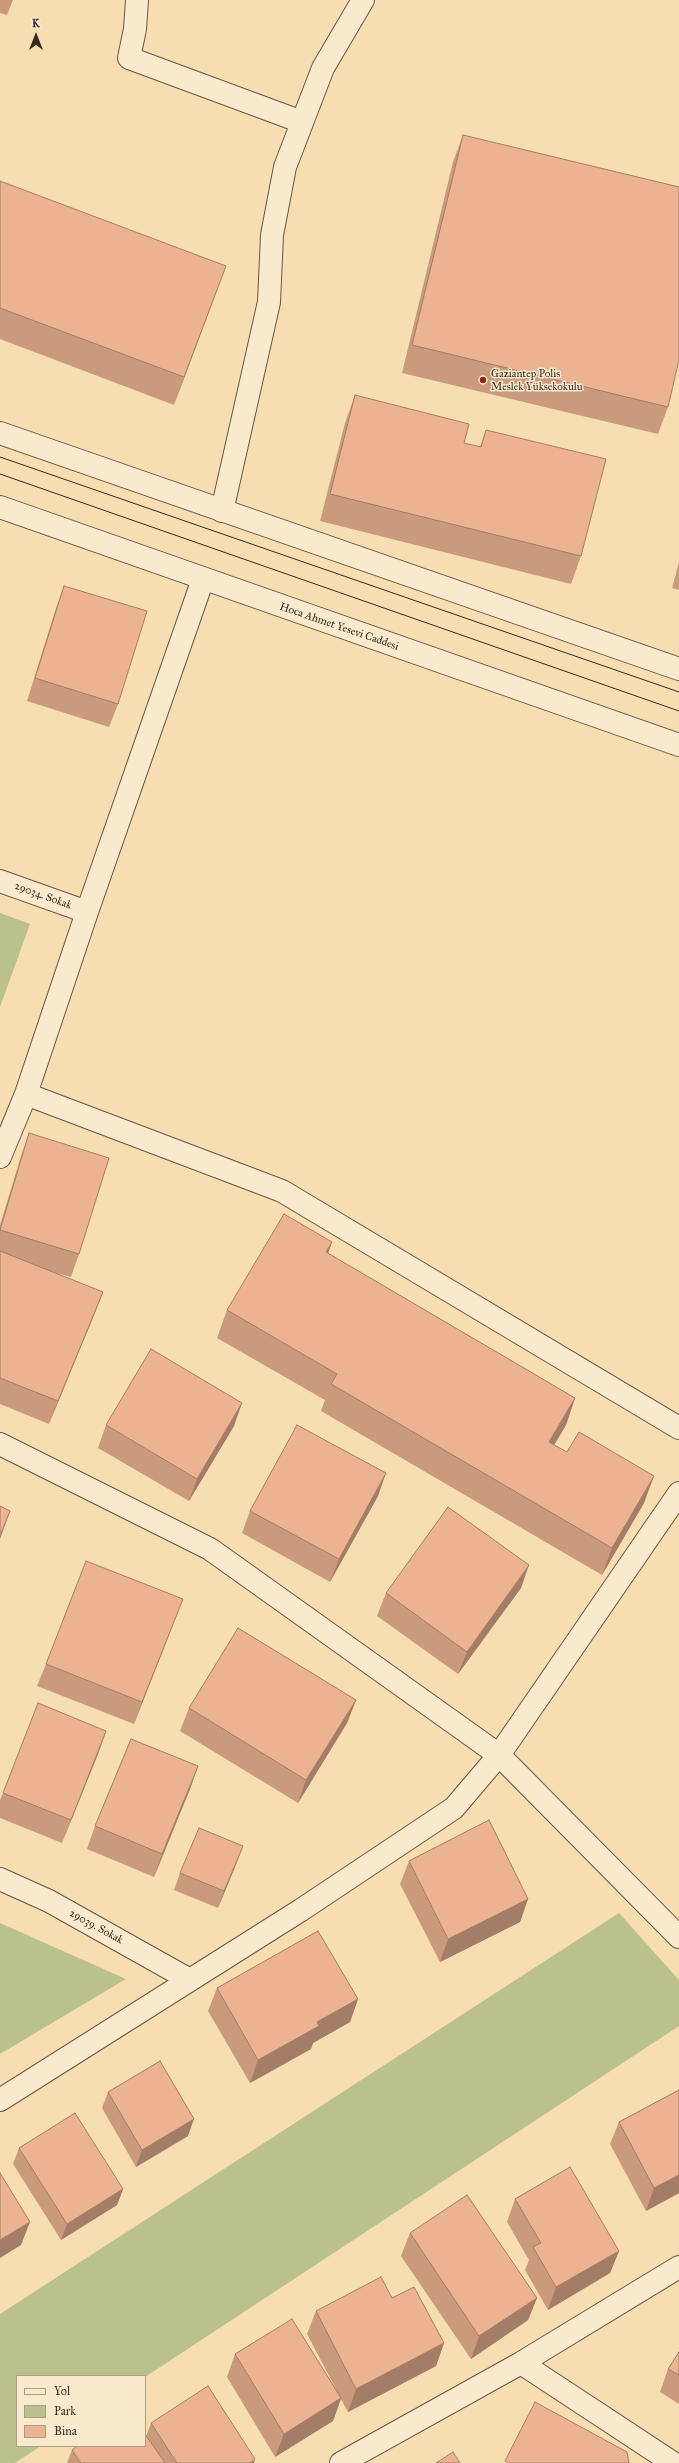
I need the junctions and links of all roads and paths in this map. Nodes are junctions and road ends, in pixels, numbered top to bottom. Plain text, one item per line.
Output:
1 (137, 0) edge
2 (363, 0) edge
3 (302, 122) junction
4 (0, 433) edge
5 (0, 507) edge
6 (222, 511) junction
7 (203, 580) junction
8 (679, 669) edge
9 (679, 745) edge
10 (0, 880) edge
11 (87, 912) junction
12 (26, 1094) junction
13 (0, 1157) edge
14 (679, 1428) edge
15 (0, 1444) edge
16 (679, 1494) edge
17 (499, 1755) junction
18 (0, 1879) edge
19 (679, 1936) edge
20 (190, 1980) junction
21 (0, 2100) edge
22 (679, 2267) edge
23 (521, 2363) junction
24 (341, 2463) edge
25 (673, 2463) edge

1 - 3 street
2 - 3 street
3 - 6 street
4 - 6 street
5 - 7 street, Hoca Ahmet Yesevi Caddesi
6 - 8 street
7 - 9 street, Hoca Ahmet Yesevi Caddesi
7 - 11 street
10 - 11 street, 29034. Sokak
11 - 12 street
12 - 13 street
12 - 14 street
15 - 17 street
16 - 17 street
17 - 19 street
17 - 20 street
18 - 20 street, 29039. Sokak
20 - 21 street
22 - 23 street
23 - 24 street
23 - 25 street

